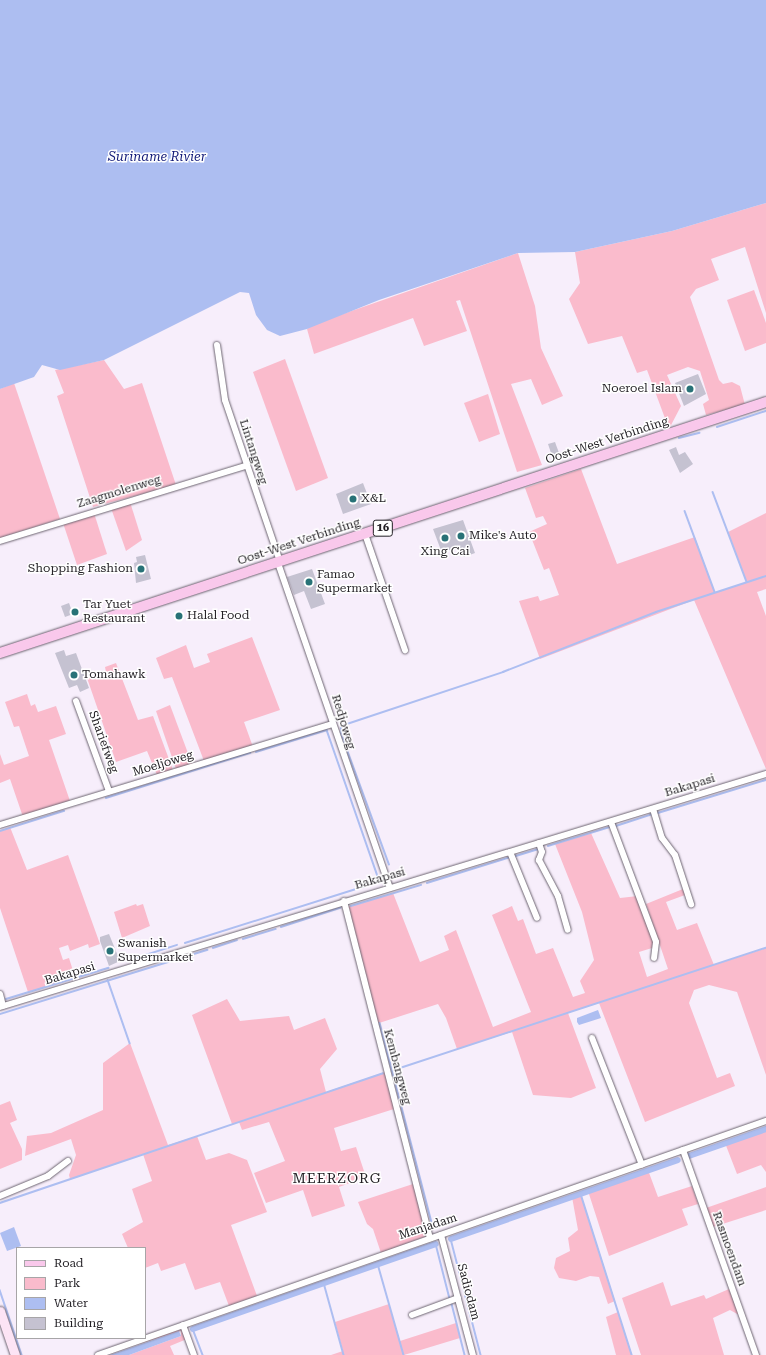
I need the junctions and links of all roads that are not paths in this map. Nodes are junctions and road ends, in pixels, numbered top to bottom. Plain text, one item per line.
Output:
1 (217, 345) dead end
2 (766, 402) edge
3 (245, 466) junction
4 (365, 534) junction
5 (0, 541) edge
6 (279, 563) junction
7 (405, 650) dead end
8 (0, 653) edge
9 (76, 701) dead end
10 (332, 724) junction
11 (766, 774) edge
12 (109, 791) junction
13 (653, 809) junction
14 (611, 822) junction
15 (0, 825) edge
16 (540, 843) junction
17 (510, 852) junction
18 (389, 886) junction
19 (344, 901) junction
20 (691, 904) dead end
21 (537, 918) dead end
22 (568, 930) dead end
23 (654, 958) dead end
24 (0, 994) edge
25 (2, 1006) edge
26 (592, 1038) dead end
27 (766, 1121) edge
28 (683, 1150) junction
29 (68, 1161) dead end
30 (642, 1165) junction
31 (0, 1196) edge
32 (441, 1235) junction
33 (430, 1238) junction
34 (458, 1298) junction
35 (0, 1311) edge
36 (412, 1315) dead end
37 (183, 1325) junction
38 (146, 1338) edge
39 (143, 1339) edge
40 (15, 1355) edge
41 (98, 1355) edge
42 (194, 1355) edge
43 (473, 1355) edge
44 (756, 1355) edge

1 - 3 street, Lintangweg
2 - 4 main road, Oost-West Verbinding / 16
3 - 5 street, Zaagmolenweg
3 - 6 street, Lintangweg
4 - 6 main road, Oost-West Verbinding / 16
4 - 7 street
6 - 8 main road, Oost-West Verbinding / 16
6 - 10 street, Redjoweg
9 - 12 street, Shariefweg
10 - 12 street, Moeljoweg
10 - 18 street, Redjoweg
11 - 13 street, Bakapasi
12 - 15 street, Moeljoweg
13 - 14 street, Bakapasi
13 - 20 street
14 - 16 street, Bakapasi
14 - 23 street
16 - 17 street, Bakapasi
16 - 22 street
17 - 18 street, Bakapasi
17 - 21 street
18 - 19 street, Bakapasi
19 - 25 street, Bakapasi
19 - 33 street, Kembangweg
24 - 25 street
26 - 30 street
27 - 28 street, Manjadam
28 - 30 street, Manjadam
28 - 44 street, Rasmoendam
29 - 31 street
30 - 32 street, Manjadam
32 - 33 street, Manjadam
32 - 34 street, Sadiodam
33 - 37 street, Manjadam
34 - 36 street
34 - 43 street, Sadiodam
35 - 40 street
37 - 38 street, Manjadam
37 - 42 street
39 - 41 street, Manjadam

